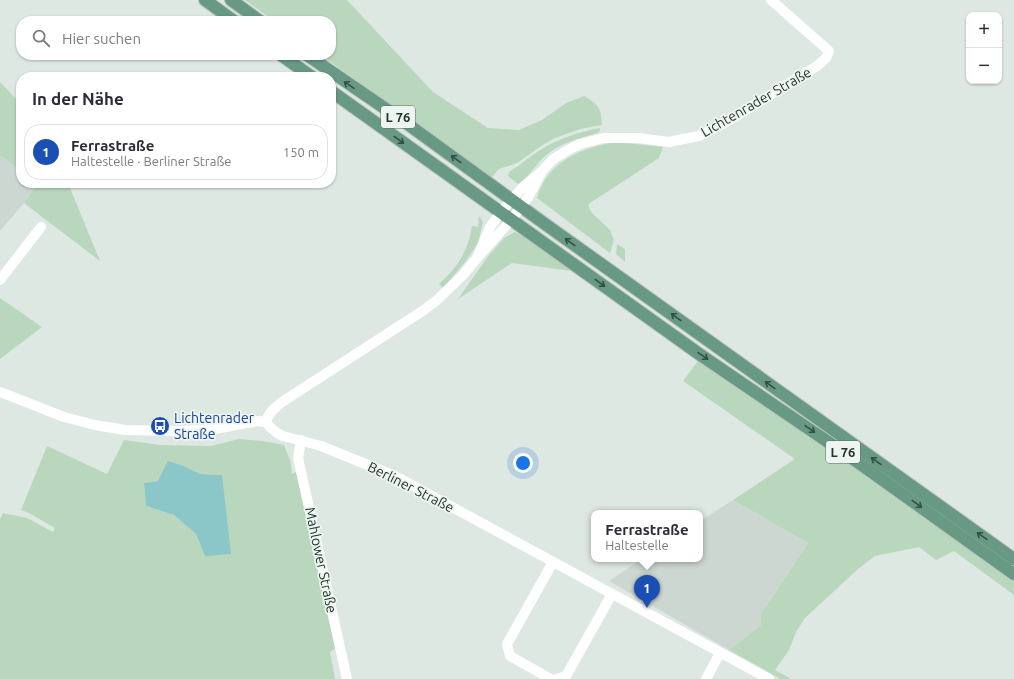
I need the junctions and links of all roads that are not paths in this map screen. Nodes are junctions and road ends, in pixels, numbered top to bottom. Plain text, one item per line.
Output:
1 (205, 0) edge
2 (231, 0) edge
3 (771, 0) edge
4 (227, 16) edge
5 (253, 16) edge
6 (288, 60) edge
7 (314, 60) edge
8 (305, 72) edge
9 (331, 72) edge
10 (336, 75) edge
11 (336, 95) edge
12 (542, 171) junction
13 (512, 200) junction
14 (522, 207) junction
15 (501, 212) junction
16 (512, 219) junction
17 (41, 227) dead end
18 (477, 258) junction
19 (0, 280) edge
20 (0, 392) edge
21 (266, 422) junction
22 (301, 440) junction
23 (1014, 559) edge
24 (553, 562) junction
25 (1014, 574) edge
26 (612, 594) junction
27 (720, 653) junction
28 (347, 679) edge
29 (551, 679) edge
30 (557, 679) edge
31 (706, 679) edge
32 (769, 679) edge

1 - 4 main road
2 - 5 main road
3 - 12 street, Lichtenrader Straße
6 - 8 main road
9 -> 7 main road, L 76
13 -> 10 main road, L 76
11 -> 15 main road, L 76
12 - 13 street, Lichtenrader Straße
12 - 14 street, Lichtenrader Straße
13 - 14 main road, L 76
13 - 15 street, Lichtenrader Straße
14 - 16 street, Lichtenrader Straße
23 -> 14 main road, L 76
15 - 16 main road, L 76
15 - 18 street, Lichtenrader Straße
16 - 18 street, Lichtenrader Straße
16 -> 25 main road, L 76
17 - 19 street
18 - 21 street, Lichtenrader Straße
20 - 21 street
21 - 22 street, Berliner Straße
22 - 24 street, Berliner Straße
22 - 28 street, Mahlower Straße
24 - 26 street, Berliner Straße
24 - 29 street
26 - 27 street, Berliner Straße
26 - 30 street
27 - 31 street
27 - 32 street, Berliner Straße

